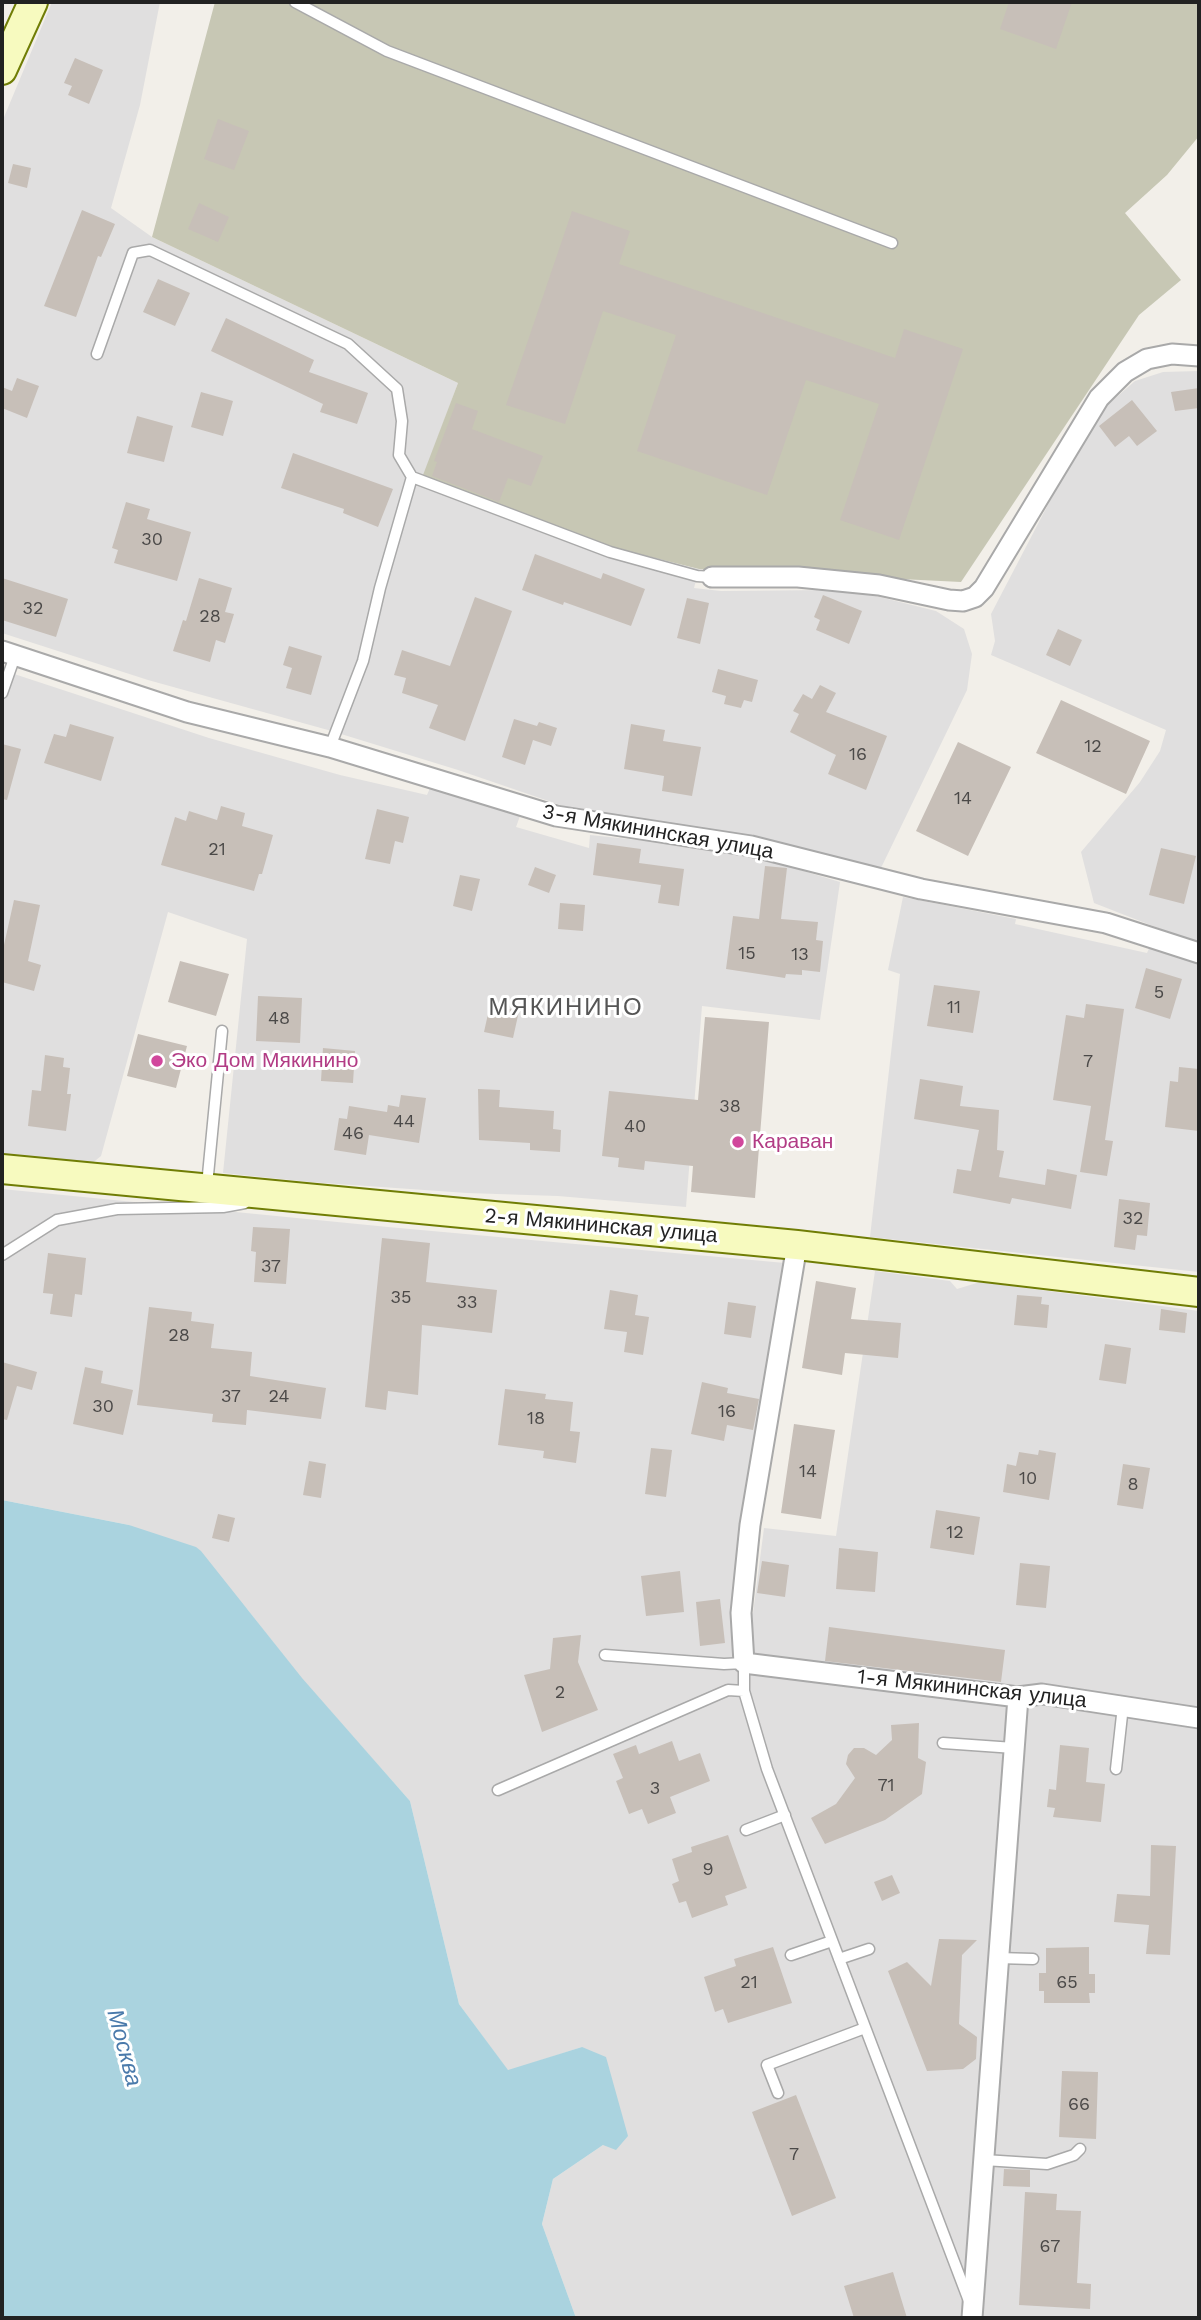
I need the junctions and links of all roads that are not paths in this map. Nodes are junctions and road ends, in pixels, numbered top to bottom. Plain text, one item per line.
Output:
1 (17, 2) edge
2 (33, 2) edge
3 (295, 2) edge
4 (2, 50) edge
5 (2, 71) edge
6 (892, 243) dead end
7 (97, 354) dead end
8 (1199, 356) edge
9 (412, 477) junction
10 (712, 576) joint
11 (8, 653) edge
12 (2, 693) edge
13 (330, 747) junction
14 (1199, 953) edge
15 (222, 1031) dead end
16 (2, 1169) edge
17 (206, 1189) junction
18 (287, 1197) junction
19 (797, 1245) junction
20 (2, 1255) edge
21 (1199, 1292) edge
22 (605, 1655) dead end
23 (744, 1663) junction
24 (744, 1691) junction
25 (1018, 1697) junction
26 (1123, 1706) junction
27 (1199, 1718) edge
28 (943, 1744) dead end
29 (1014, 1748) junction
30 (1116, 1769) dead end
31 (498, 1790) dead end
32 (785, 1815) junction
33 (746, 1830) dead end
34 (832, 1941) junction
35 (869, 1949) dead end
36 (792, 1955) dead end
37 (998, 1958) junction
38 (839, 1959) junction
39 (1033, 1959) dead end
40 (865, 2028) junction
41 (778, 2093) dead end
42 (1080, 2148) dead end
43 (984, 2160) junction
44 (973, 2315) edge

1 - 4 street
2 - 5 street
3 - 6 lane
7 - 9 lane
8 - 10 street
9 - 10 lane
9 - 13 lane
11 - 12 lane
11 - 13 street, 3-я Мякининская улица
13 - 14 street, 3-я Мякининская улица
15 - 17 lane
16 - 17 street, 2-я Мякининская улица
17 - 18 street, 2-я Мякининская улица
18 - 19 street, 2-я Мякининская улица
18 - 20 lane
19 - 21 street, 2-я Мякининская улица
19 - 23 street
22 - 23 lane
23 - 24 lane
23 - 25 street, 1-я Мякининская улица
24 - 31 lane
24 - 32 lane
25 - 26 street, 1-я Мякининская улица
25 - 29 street
26 - 27 street, 1-я Мякининская улица
26 - 30 lane
28 - 29 lane
29 - 37 street
32 - 33 lane
32 - 34 lane
34 - 36 lane
34 - 38 lane
35 - 38 lane
37 - 39 lane
37 - 43 street
38 - 40 lane
40 - 41 lane
40 - 44 lane
42 - 43 lane
43 - 44 street

